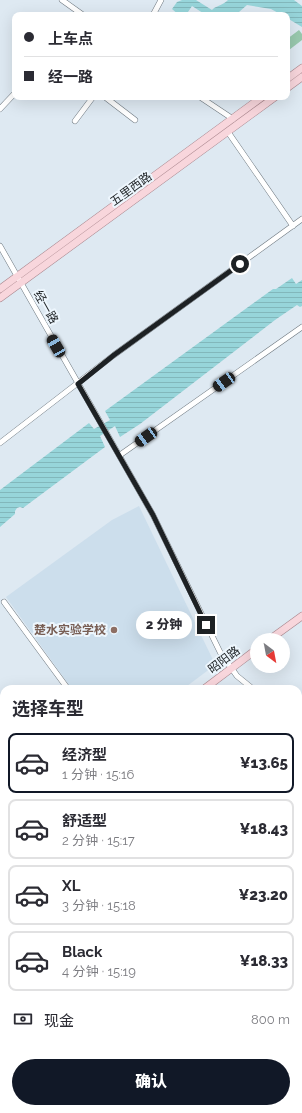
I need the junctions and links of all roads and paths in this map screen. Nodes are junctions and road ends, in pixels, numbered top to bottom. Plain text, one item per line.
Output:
1 (62, 0) edge
2 (161, 0) edge
3 (79, 12) edge
4 (154, 12) edge
5 (302, 68) edge
6 (290, 77) edge
7 (302, 77) edge
8 (290, 86) edge
9 (12, 96) edge
10 (91, 100) edge
11 (109, 100) edge
12 (204, 100) edge
13 (258, 100) edge
14 (271, 100) edge
15 (0, 109) edge
16 (232, 119) junction
17 (135, 120) dead end
18 (74, 121) dead end
19 (228, 132) junction
20 (302, 219) edge
21 (292, 226) junction
22 (0, 246) edge
23 (19, 280) junction
24 (0, 289) edge
25 (0, 298) edge
26 (302, 327) edge
27 (78, 384) junction
28 (0, 443) edge
29 (120, 455) junction
30 (4, 602) dead end
31 (302, 616) edge
32 (279, 633) edge
33 (250, 654) edge
34 (231, 669) junction
35 (65, 685) edge
36 (209, 685) edge
37 (249, 685) edge

1 - 3 street
2 - 4 street
5 - 6 main road
7 - 8 main road
9 - 15 street
10 - 18 street
11 - 17 street
12 - 16 street
13 - 16 main road, 五里西路
14 - 19 main road, 五里西路
16 - 23 main road, 五里西路
19 - 21 street
19 - 23 main road, 五里西路
20 - 21 street
21 - 27 street
22 - 23 street, 经一路
23 - 24 main road, 五里西路
23 - 25 main road, 五里西路
23 - 27 street, 经一路
26 - 29 street
27 - 28 street
27 - 29 street, 经一路
29 - 34 street, 经一路
30 - 35 street
31 - 32 main road
33 - 34 main road, 昭阳路
34 - 36 main road, 昭阳路
34 - 37 street, 经一路

